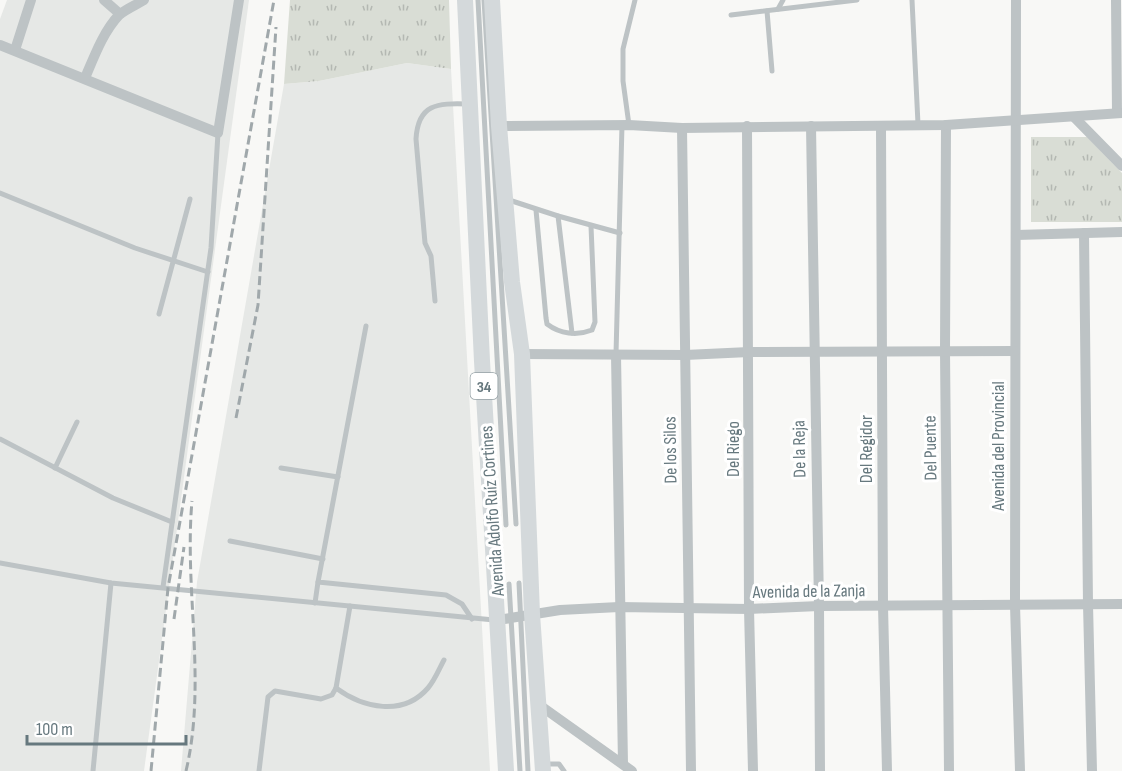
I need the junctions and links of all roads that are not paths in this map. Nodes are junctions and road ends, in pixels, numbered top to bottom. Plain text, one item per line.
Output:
1 (31, 0) edge
2 (104, 0) edge
3 (144, 0) edge
4 (239, 0) edge
5 (465, 0) edge
6 (478, 0) edge
7 (484, 0) edge
8 (492, 0) edge
9 (503, 0) edge
10 (635, 0) edge
11 (783, 0) edge
12 (857, 0) edge
13 (912, 0) edge
14 (1016, 0) edge
15 (1116, 0) edge
16 (778, 9) junction
17 (766, 11) junction
18 (120, 14) junction
19 (731, 15) dead end
20 (0, 45) edge
21 (15, 50) junction
22 (772, 71) dead end
23 (85, 78) junction
24 (469, 104) junction
25 (1119, 113) edge
26 (1074, 117) junction
27 (1015, 120) junction
28 (499, 122) junction
29 (918, 124) junction
30 (626, 125) junction
31 (946, 125) junction
32 (747, 126) junction
33 (811, 126) junction
34 (881, 126) junction
35 (682, 128) junction
36 (218, 133) junction
37 (1122, 166) edge
38 (0, 193) edge
39 (190, 199) dead end
40 (505, 199) junction
41 (536, 210) junction
42 (558, 216) junction
43 (591, 226) junction
44 (1122, 232) edge
45 (620, 233) junction
46 (1084, 233) junction
47 (1016, 235) junction
48 (172, 261) junction
49 (208, 272) junction
50 (435, 301) dead end
51 (159, 314) dead end
52 (366, 326) dead end
53 (572, 333) junction
54 (1015, 351) junction
55 (749, 352) junction
56 (882, 352) junction
57 (945, 352) junction
58 (814, 353) junction
59 (522, 354) junction
60 (616, 355) junction
61 (685, 356) junction
62 (77, 422) dead end
63 (0, 439) edge
64 (55, 468) junction
65 (281, 468) dead end
66 (338, 477) junction
67 (172, 522) junction
68 (516, 524) dead end
69 (506, 525) dead end
70 (230, 541) dead end
71 (323, 559) junction
72 (0, 563) edge
73 (318, 582) junction
74 (111, 583) junction
75 (509, 584) dead end
76 (519, 584) dead end
77 (163, 587) junction
78 (315, 603) junction
79 (1088, 604) junction
80 (1122, 604) edge
81 (1015, 605) junction
82 (350, 606) junction
83 (819, 606) junction
84 (883, 606) junction
85 (948, 606) junction
86 (619, 607) junction
87 (689, 608) junction
88 (749, 609) junction
89 (516, 617) junction
90 (472, 619) junction
91 (444, 660) dead end
92 (336, 688) junction
93 (538, 704) junction
94 (627, 767) edge
95 (538, 769) edge
96 (93, 771) edge
97 (259, 771) edge
98 (507, 771) edge
99 (520, 771) edge
100 (564, 771) edge
101 (691, 771) edge
102 (753, 771) edge
103 (820, 771) edge
104 (887, 771) edge
105 (949, 771) edge
106 (1020, 771) edge
107 (1092, 771) edge

1 - 21 street
2 - 18 street
3 - 18 street
4 - 36 street
5 - 24 main road, Avenida Adolfo Ruíz Cortines / 34
6 - 69 lane
7 - 68 lane
8 - 28 main road, Avenida Adolfo Ruíz Cortines / 34
9 - 28 main road, Avenida Adolfo Ruíz Cortines / 34
10 - 30 lane
11 - 16 lane
12 - 16 lane
13 - 29 lane
14 - 27 street, Avenida del Provincial
15 - 25 street
16 - 17 lane
17 - 19 lane
17 - 22 lane
18 - 23 street
20 - 21 street
21 - 23 street
23 - 36 street
24 - 50 lane
24 - 89 main road, Avenida Adolfo Ruíz Cortines / 34
25 - 26 street
26 - 27 street
26 - 37 street
27 - 31 street
27 - 47 street, Avenida del Provincial
28 - 30 street
28 - 40 main road, Avenida Adolfo Ruíz Cortines / 34
29 - 31 street
29 - 34 street
30 - 35 street
30 - 45 lane
31 - 57 street, Del Puente
32 - 33 street
32 - 35 street
32 - 55 street, Del Riego
33 - 34 street
33 - 58 street, De la Reja
34 - 56 street, Del Regidor
35 - 61 street, De los Silos
36 - 49 lane
38 - 48 lane
39 - 48 lane
40 - 41 lane
40 - 59 main road, Avenida Adolfo Ruíz Cortines / 34
41 - 42 lane
41 - 53 lane
42 - 43 lane
42 - 53 lane
43 - 45 lane
43 - 53 lane
44 - 46 street
45 - 60 lane
46 - 47 street
46 - 79 street
47 - 54 street, Avenida del Provincial
48 - 49 lane
48 - 51 lane
49 - 67 lane
52 - 66 lane
54 - 57 street
54 - 81 street, Avenida del Provincial
55 - 58 street
55 - 61 street
55 - 88 street, Del Riego
56 - 57 street
56 - 58 street
56 - 84 street, Del Regidor
57 - 85 street, Del Puente
58 - 83 street, De la Reja
59 - 60 street
59 - 89 main road, Avenida Adolfo Ruíz Cortines / 34
60 - 61 street
60 - 86 street
61 - 87 street, De los Silos
62 - 64 lane
63 - 64 lane
64 - 67 lane
65 - 66 lane
66 - 71 lane
67 - 77 lane
70 - 71 lane
71 - 73 lane
72 - 74 lane
73 - 78 lane
73 - 90 lane
74 - 77 lane
74 - 96 lane
75 - 89 lane
76 - 89 lane
77 - 78 lane
78 - 82 lane
79 - 80 street, Avenida de la Zanja
79 - 81 street, Avenida de la Zanja
79 - 107 street
81 - 85 street, Avenida de la Zanja
81 - 106 street, Avenida del Provincial
82 - 90 lane
82 - 92 lane
83 - 84 street, Avenida de la Zanja
83 - 88 street, Avenida de la Zanja
83 - 103 street, De la Reja
84 - 85 street, Avenida de la Zanja
84 - 104 street, Del Regidor
85 - 105 street, Del Puente
86 - 87 street, Avenida de la Zanja
86 - 89 street, Avenida de la Zanja
86 - 94 street
87 - 88 street, Avenida de la Zanja
87 - 101 street, De los Silos
88 - 102 street, Del Riego
89 - 90 lane
89 - 93 main road, Avenida Adolfo Ruíz Cortines / 34
89 - 95 lane
89 - 98 main road, Avenida Adolfo Ruíz Cortines / 34
89 - 99 lane
91 - 92 lane
92 - 97 lane
93 - 94 street
93 - 95 main road, Avenida Adolfo Ruíz Cortines / 34
95 - 100 lane

